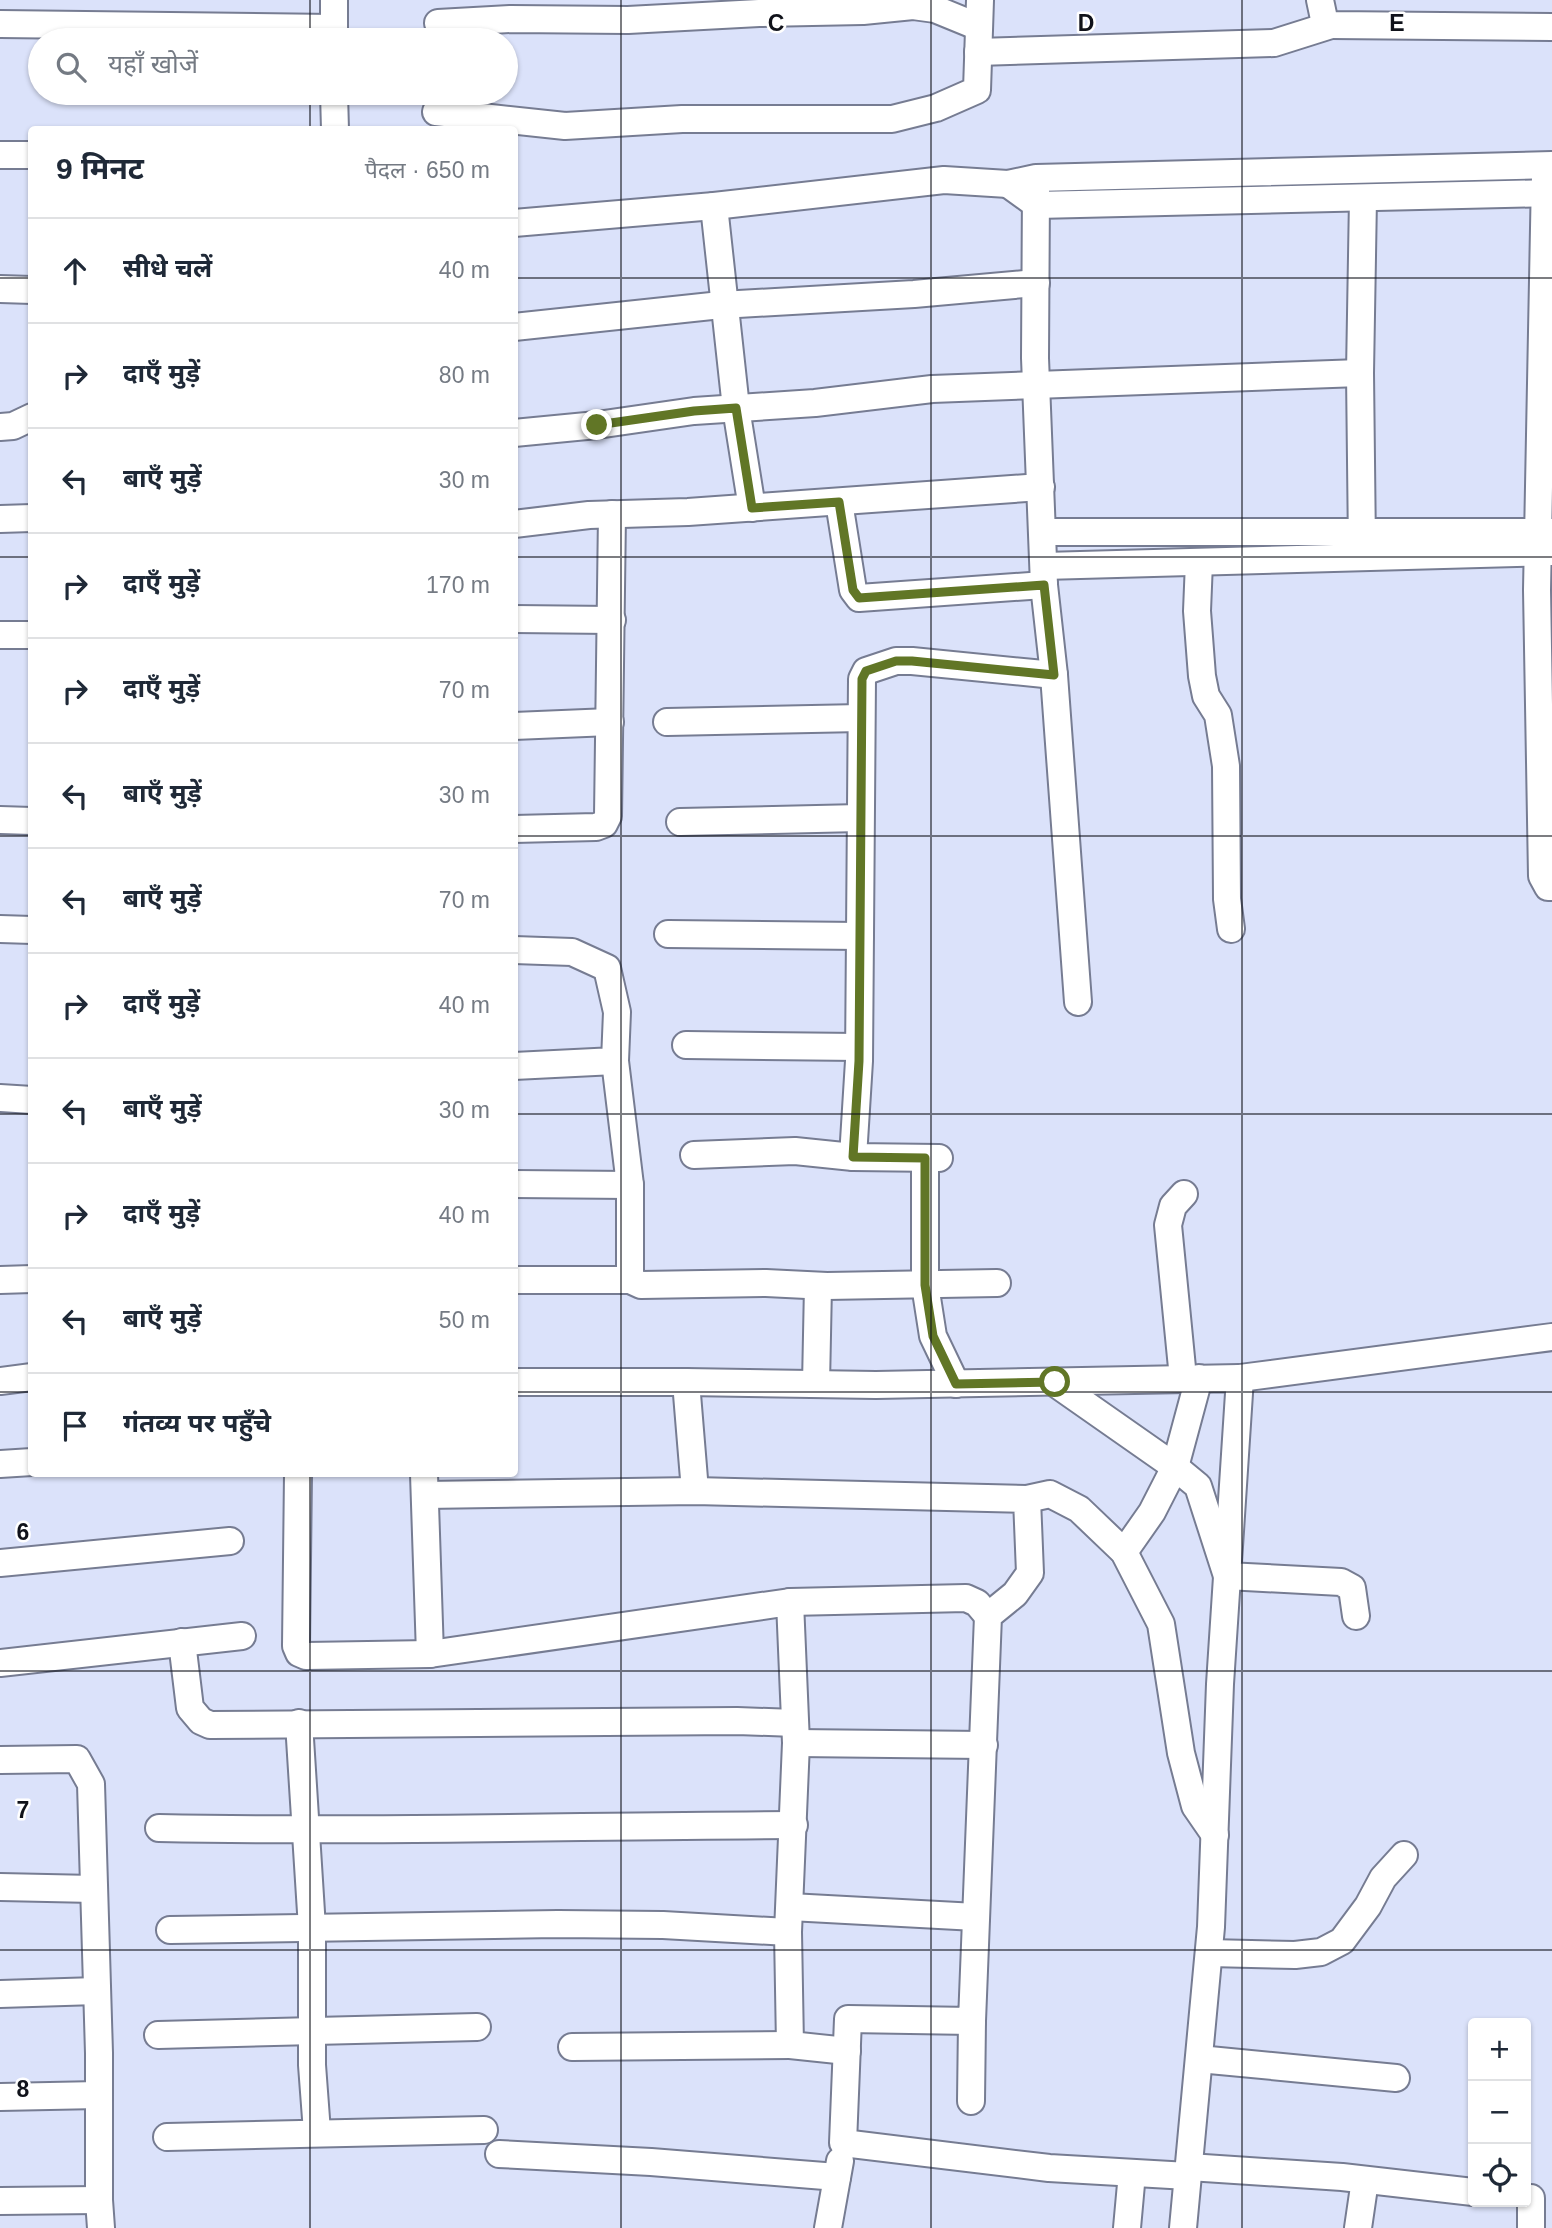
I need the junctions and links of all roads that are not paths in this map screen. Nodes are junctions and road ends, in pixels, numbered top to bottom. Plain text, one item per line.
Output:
1 (334, 0) edge
2 (980, 0) edge
3 (1320, 0) edge
4 (437, 21) edge
5 (0, 24) edge
6 (1331, 26) junction
7 (1552, 27) edge
8 (134, 28) edge
9 (334, 28) edge
10 (979, 40) junction
11 (334, 105) edge
12 (436, 111) edge
13 (335, 126) edge
14 (0, 155) edge
15 (28, 155) edge
16 (1550, 161) edge
17 (1036, 178) junction
18 (1008, 184) junction
19 (1549, 193) edge
20 (1363, 198) junction
21 (1037, 205) junction
22 (714, 206) junction
23 (518, 223) edge
24 (1036, 283) junction
25 (0, 289) edge
26 (28, 290) edge
27 (725, 305) junction
28 (518, 327) edge
29 (1360, 373) junction
30 (1036, 384) junction
31 (736, 408) junction
32 (28, 418) edge
33 (0, 427) edge
34 (518, 433) edge
35 (1041, 487) junction
36 (839, 502) junction
37 (752, 508) junction
38 (612, 514) junction
39 (28, 518) edge
40 (0, 519) edge
41 (518, 524) edge
42 (1043, 532) junction
43 (1545, 542) edge
44 (1362, 545) junction
45 (1199, 562) junction
46 (1044, 575) junction
47 (518, 619) edge
48 (612, 620) junction
49 (0, 635) edge
50 (28, 635) edge
51 (1054, 675) junction
52 (861, 718) junction
53 (610, 722) junction
54 (667, 722) dead end
55 (518, 726) edge
56 (860, 818) junction
57 (0, 820) edge
58 (28, 821) edge
59 (680, 822) dead end
60 (518, 829) edge
61 (1552, 887) edge
62 (0, 929) edge
63 (1231, 929) dead end
64 (28, 930) edge
65 (668, 934) dead end
66 (860, 936) junction
67 (518, 950) edge
68 (1078, 1002) dead end
69 (686, 1045) dead end
70 (859, 1047) junction
71 (615, 1060) junction
72 (518, 1066) edge
73 (0, 1098) edge
74 (28, 1100) edge
75 (694, 1155) dead end
76 (853, 1157) junction
77 (518, 1184) edge
78 (630, 1185) junction
79 (1184, 1194) dead end
80 (28, 1279) edge
81 (0, 1280) edge
82 (518, 1280) edge
83 (630, 1280) junction
84 (997, 1283) dead end
85 (925, 1285) junction
86 (818, 1286) junction
87 (1552, 1336) edge
88 (28, 1378) edge
89 (1191, 1378) junction
90 (1240, 1378) junction
91 (0, 1381) edge
92 (518, 1382) edge
93 (686, 1382) junction
94 (1055, 1382) junction
95 (816, 1384) junction
96 (956, 1384) junction
97 (28, 1462) edge
98 (0, 1464) edge
99 (1175, 1467) junction
100 (298, 1477) edge
101 (425, 1484) edge
102 (695, 1491) junction
103 (1027, 1499) junction
104 (230, 1541) dead end
105 (1124, 1552) junction
106 (0, 1563) edge
107 (1227, 1576) junction
108 (790, 1602) junction
109 (988, 1616) junction
110 (1356, 1616) dead end
111 (242, 1636) dead end
112 (182, 1642) junction
113 (430, 1654) junction
114 (0, 1663) edge
115 (299, 1723) junction
116 (796, 1733) junction
117 (984, 1745) junction
118 (0, 1760) edge
119 (793, 1825) junction
120 (159, 1828) dead end
121 (306, 1831) junction
122 (1215, 1835) junction
123 (1404, 1855) dead end
124 (0, 1887) edge
125 (94, 1889) junction
126 (976, 1917) junction
127 (789, 1919) junction
128 (312, 1928) junction
129 (170, 1930) dead end
130 (1209, 1953) junction
131 (97, 1991) junction
132 (0, 1994) edge
133 (972, 2021) junction
134 (477, 2027) dead end
135 (313, 2033) junction
136 (158, 2035) dead end
137 (790, 2045) junction
138 (572, 2047) dead end
139 (847, 2051) junction
140 (1199, 2059) junction
141 (1396, 2078) dead end
142 (99, 2095) junction
143 (0, 2097) edge
144 (971, 2101) dead end
145 (484, 2130) dead end
146 (317, 2133) junction
147 (167, 2137) dead end
148 (844, 2143) junction
149 (499, 2154) dead end
150 (1189, 2172) junction
151 (1132, 2173) junction
152 (836, 2177) junction
153 (1365, 2180) junction
154 (1468, 2191) edge
155 (1536, 2198) edge
156 (0, 2200) edge
157 (99, 2200) junction
158 (101, 2228) edge
159 (828, 2228) edge
160 (1127, 2228) edge
161 (1183, 2228) edge
162 (1358, 2228) edge
163 (1531, 2228) edge

1 - 9 street
2 - 10 street
3 - 6 street
4 - 10 street
5 - 8 street
6 - 7 street
6 - 10 street
10 - 12 street
11 - 13 street
14 - 15 street
16 - 17 street
16 - 19 street
17 - 18 street
17 - 21 street
18 - 21 street
18 - 22 street
19 - 20 street
19 - 43 street
20 - 21 street
20 - 29 street
21 - 24 street
22 - 23 street
22 - 27 street
24 - 27 street
24 - 30 street
25 - 26 street
27 - 28 street
27 - 31 street
29 - 30 street
29 - 44 street
30 - 31 street
30 - 35 street
31 - 34 street
31 - 37 street
32 - 33 street
35 - 36 street
35 - 42 street
36 - 37 street
36 - 46 street
37 - 38 street
38 - 41 street
38 - 48 street
39 - 40 street
42 - 44 street
42 - 46 street
43 - 44 street
43 - 61 street
44 - 45 street
45 - 46 street
45 - 63 street
46 - 51 street
47 - 48 street
48 - 53 street
49 - 50 street
51 - 52 street
51 - 68 street
52 - 54 street
52 - 56 street
53 - 55 street
53 - 60 street
56 - 59 street
56 - 66 street
57 - 58 street
62 - 64 street
65 - 66 street
66 - 70 street
67 - 71 street
69 - 70 street
70 - 76 street
71 - 72 street
71 - 78 street
73 - 74 street
75 - 76 street
76 - 85 street
77 - 78 street
78 - 83 street
79 - 89 street
80 - 81 street
82 - 83 street
83 - 86 street
84 - 85 street
85 - 86 street
85 - 96 street
86 - 95 street
87 - 90 street
88 - 91 street
89 - 90 street
89 - 94 street
89 - 99 street
90 - 107 street
92 - 93 street
93 - 95 street
93 - 102 street
94 - 96 street
94 - 99 street
95 - 96 street
97 - 98 street
99 - 105 street
99 - 107 street
100 - 113 street
101 - 102 street
101 - 113 street
102 - 103 street
103 - 105 street
103 - 109 street
104 - 106 street
105 - 122 street
107 - 110 street
107 - 122 street
108 - 109 street
108 - 113 street
108 - 116 street
109 - 117 street
111 - 112 street
112 - 114 street
112 - 115 street
115 - 116 street
115 - 121 street
116 - 117 street
116 - 119 street
117 - 126 street
118 - 125 street
119 - 121 street
119 - 127 street
120 - 121 street
121 - 128 street
122 - 130 street
123 - 130 street
124 - 125 street
125 - 131 street
126 - 127 street
126 - 133 street
127 - 128 street
127 - 137 street
128 - 129 street
128 - 135 street
130 - 140 street
131 - 132 street
131 - 142 street
133 - 139 street
133 - 144 street
134 - 135 street
135 - 136 street
135 - 146 street
137 - 138 street
137 - 139 street
139 - 148 street
140 - 141 street
140 - 150 street
142 - 143 street
142 - 157 street
145 - 146 street
146 - 147 street
148 - 151 street
148 - 152 street
149 - 152 street
150 - 151 street
150 - 153 street
150 - 161 street
151 - 160 street
152 - 159 street
153 - 154 street
153 - 162 street
155 - 163 street
156 - 157 street
157 - 158 street

